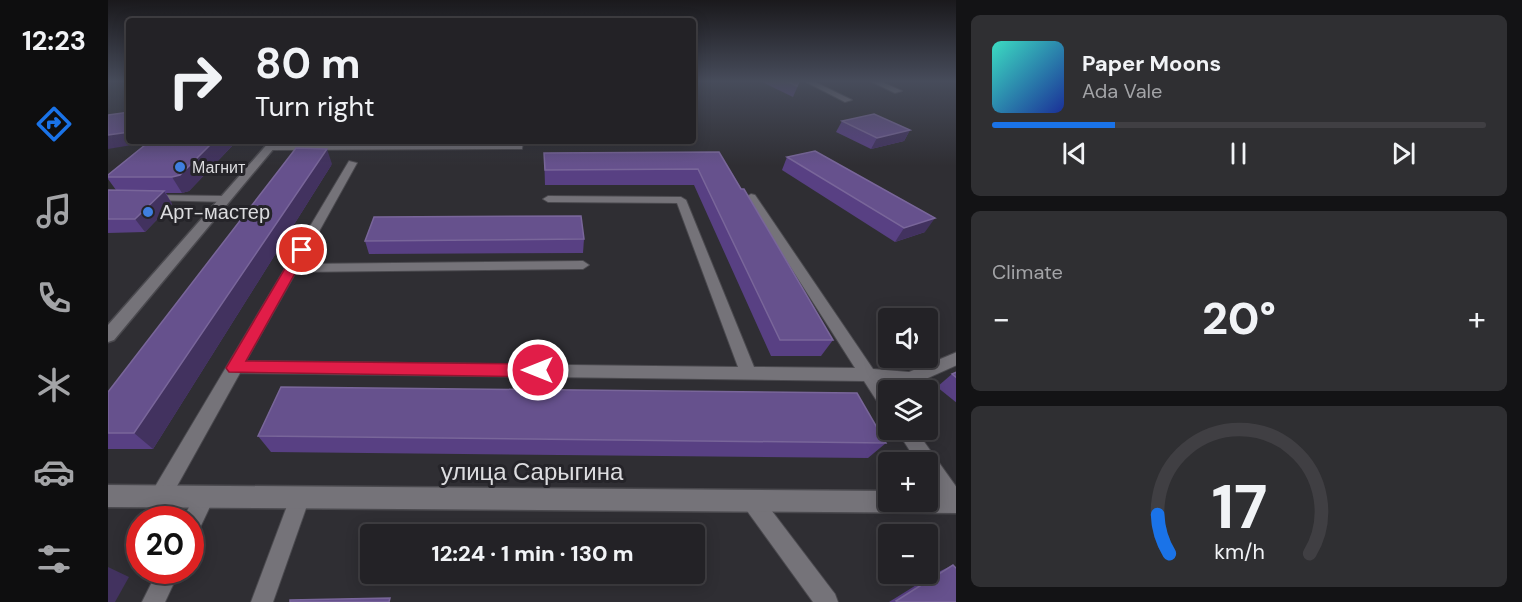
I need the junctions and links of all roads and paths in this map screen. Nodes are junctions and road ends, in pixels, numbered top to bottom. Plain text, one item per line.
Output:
1 (272, 144) edge
2 (519, 144) edge
3 (352, 163) dead end
4 (751, 197) edge
5 (143, 198) edge
6 (226, 199) junction
7 (548, 199) dead end
8 (583, 265) dead end
9 (292, 268) junction
10 (108, 336) edge
11 (956, 358) edge
12 (234, 368) junction
13 (748, 372) junction
14 (868, 375) junction
15 (878, 390) edge
16 (913, 440) edge
17 (108, 496) edge
18 (205, 496) junction
19 (160, 497) junction
20 (300, 497) junction
21 (752, 501) junction
22 (956, 502) edge
23 (200, 506) edge
24 (162, 584) edge
25 (153, 602) edge
26 (262, 602) edge
27 (827, 602) edge

1 - 2 lane
1 - 6 street
3 - 9 lane
4 - 14 lane
5 - 6 lane
6 - 10 street
7 - 13 lane
8 - 9 lane
9 - 12 lane
11 - 14 lane
12 - 13 lane
12 - 19 lane
13 - 14 lane
14 - 15 lane
16 - 22 lane
17 - 19 street, улица Сарыгина
18 - 19 street, улица Сарыгина
18 - 20 street, улица Сарыгина
18 - 23 lane
20 - 21 street, улица Сарыгина
20 - 26 lane
21 - 22 street, улица Сарыгина
21 - 27 lane
24 - 25 lane

